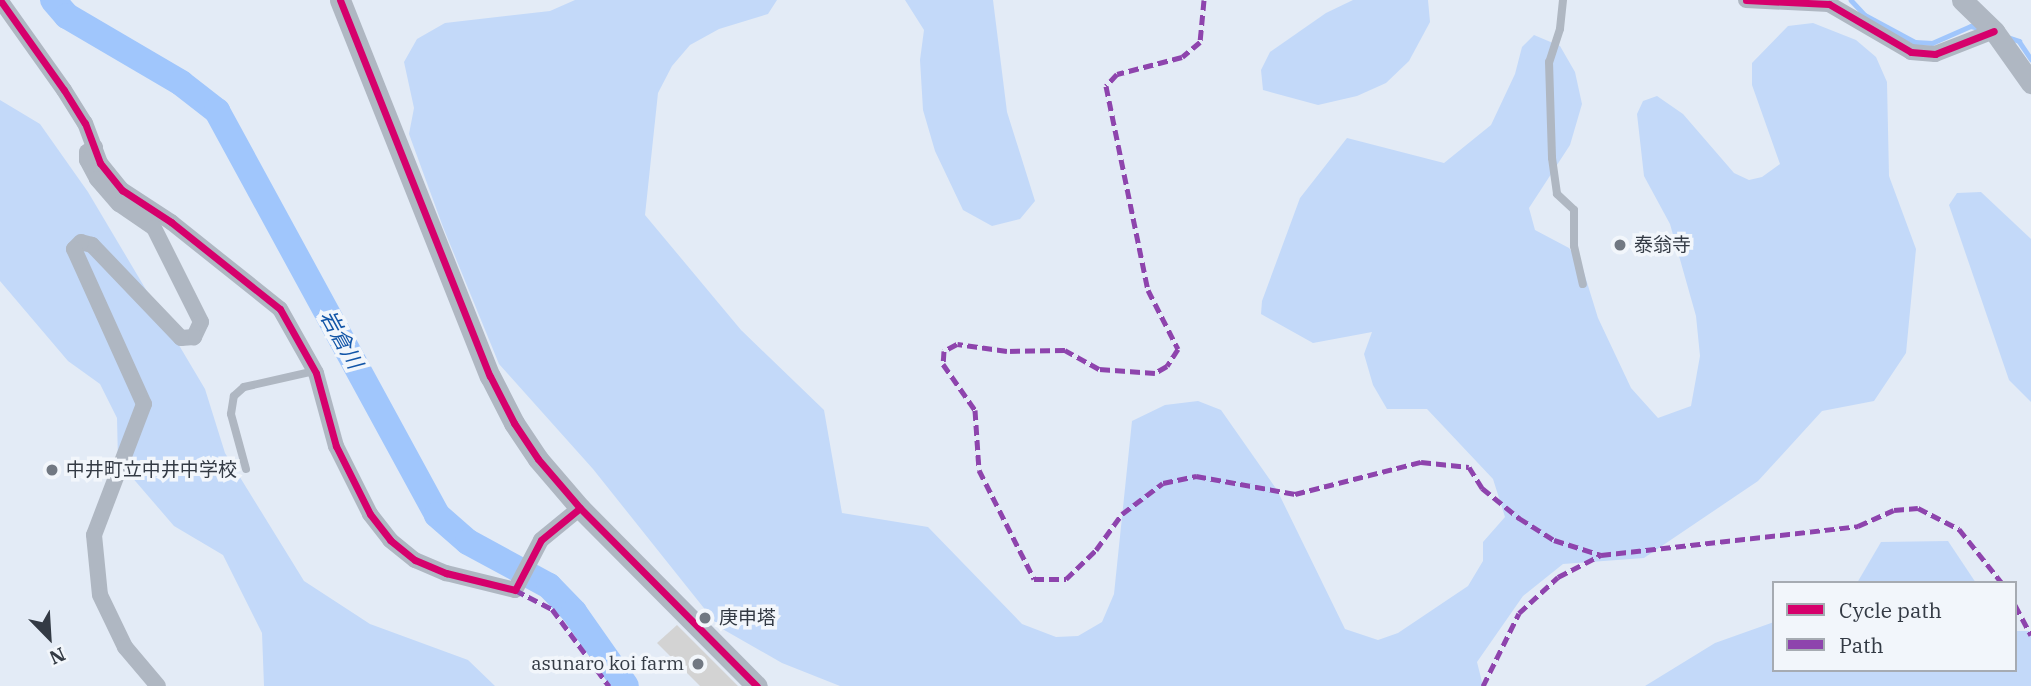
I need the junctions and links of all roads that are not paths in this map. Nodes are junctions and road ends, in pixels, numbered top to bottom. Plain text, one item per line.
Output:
1 (0, 0) edge
2 (341, 0) edge
3 (1563, 0) edge
4 (1746, 0) edge
5 (1962, 0) edge
6 (1994, 31) junction
7 (2025, 60) edge
8 (2031, 83) edge
9 (95, 147) junction
10 (1583, 284) dead end
11 (315, 371) junction
12 (246, 469) dead end
13 (580, 508) junction
14 (158, 686) edge
15 (757, 686) edge

1 - 9 street
2 - 13 street
3 - 10 lane
4 - 6 street
5 - 6 street
6 - 7 street
7 - 8 street
9 - 11 street
9 - 14 street
11 - 12 lane
11 - 13 street
13 - 15 street

